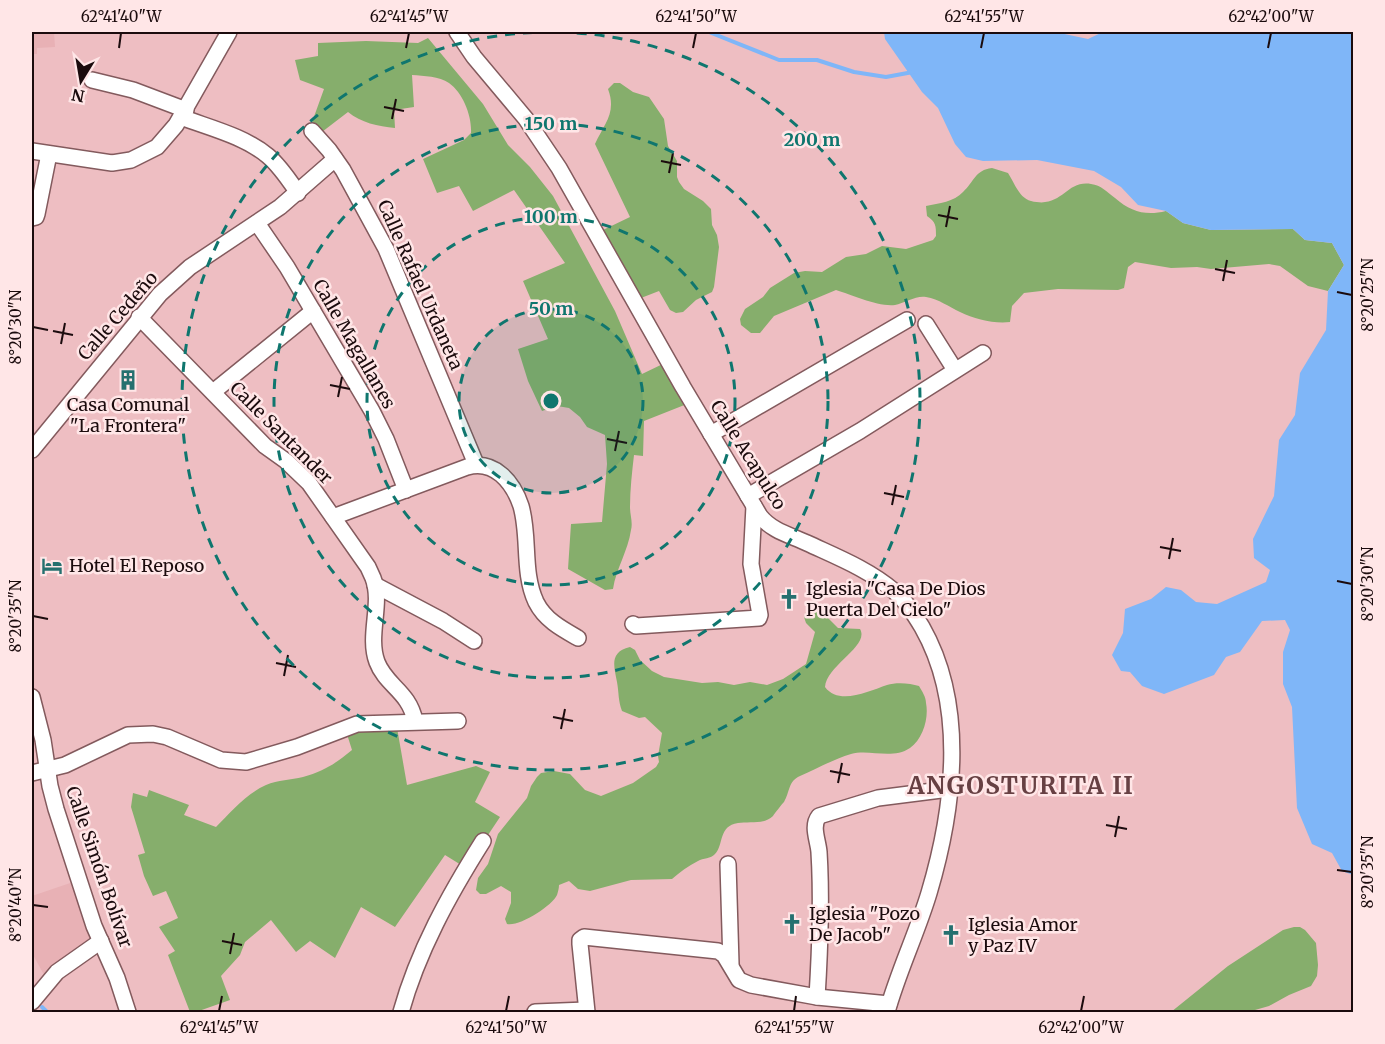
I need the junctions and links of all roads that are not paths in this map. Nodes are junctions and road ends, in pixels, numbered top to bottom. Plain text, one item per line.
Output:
1 (229, 32) edge
2 (457, 32) edge
3 (92, 80) dead end
4 (183, 113) junction
5 (312, 131) dead end
6 (32, 151) edge
7 (49, 154) junction
8 (335, 159) junction
9 (298, 193) junction
10 (34, 218) edge
11 (257, 223) junction
12 (313, 311) junction
13 (139, 317) junction
14 (907, 320) dead end
15 (926, 324) dead end
16 (983, 353) dead end
17 (955, 370) junction
18 (213, 392) junction
19 (711, 434) junction
20 (32, 450) edge
21 (476, 465) junction
22 (406, 490) junction
23 (751, 501) junction
24 (333, 517) junction
25 (375, 585) junction
26 (633, 624) dead end
27 (578, 638) dead end
28 (474, 641) dead end
29 (32, 697) edge
30 (415, 721) junction
31 (458, 721) dead end
32 (48, 770) junction
33 (32, 773) edge
34 (949, 789) junction
35 (483, 841) dead end
36 (729, 864) dead end
37 (101, 941) junction
38 (731, 964) junction
39 (817, 997) junction
40 (32, 1002) edge
41 (891, 1010) edge
42 (586, 1011) edge
43 (129, 1012) edge
44 (401, 1012) edge
45 (535, 1012) edge

1 - 4 street
2 - 19 street, Calle Acapulco
3 - 4 street
4 - 7 street
4 - 9 street
5 - 8 street, Calle Rafael Urdaneta
6 - 7 street
7 - 10 street
8 - 9 street, Calle Cedeño
8 - 21 street, Calle Rafael Urdaneta
9 - 11 street, Calle Cedeño
11 - 12 street, Calle Magallanes
11 - 13 street, Calle Cedeño
12 - 18 street
12 - 22 street, Calle Magallanes
13 - 18 street, Calle Santander
13 - 20 street, Calle Cedeño
14 - 19 street
15 - 17 street
16 - 17 street
17 - 23 street
18 - 24 street, Calle Santander
19 - 23 street, Calle Acapulco
21 - 22 street
21 - 27 street
22 - 24 street
23 - 26 street
23 - 34 street, Calle Acapulco
24 - 25 street, Calle Santander
25 - 28 street
25 - 30 street, Calle Santander
29 - 32 street, Calle Simón Bolívar
30 - 31 street
30 - 32 street
32 - 33 street
32 - 37 street, Calle Simón Bolívar
34 - 39 street
34 - 41 street, Calle Acapulco
35 - 44 street
36 - 38 street
37 - 40 street
37 - 43 street, Calle Simón Bolívar
38 - 39 street
38 - 42 street
39 - 41 street
42 - 45 street

